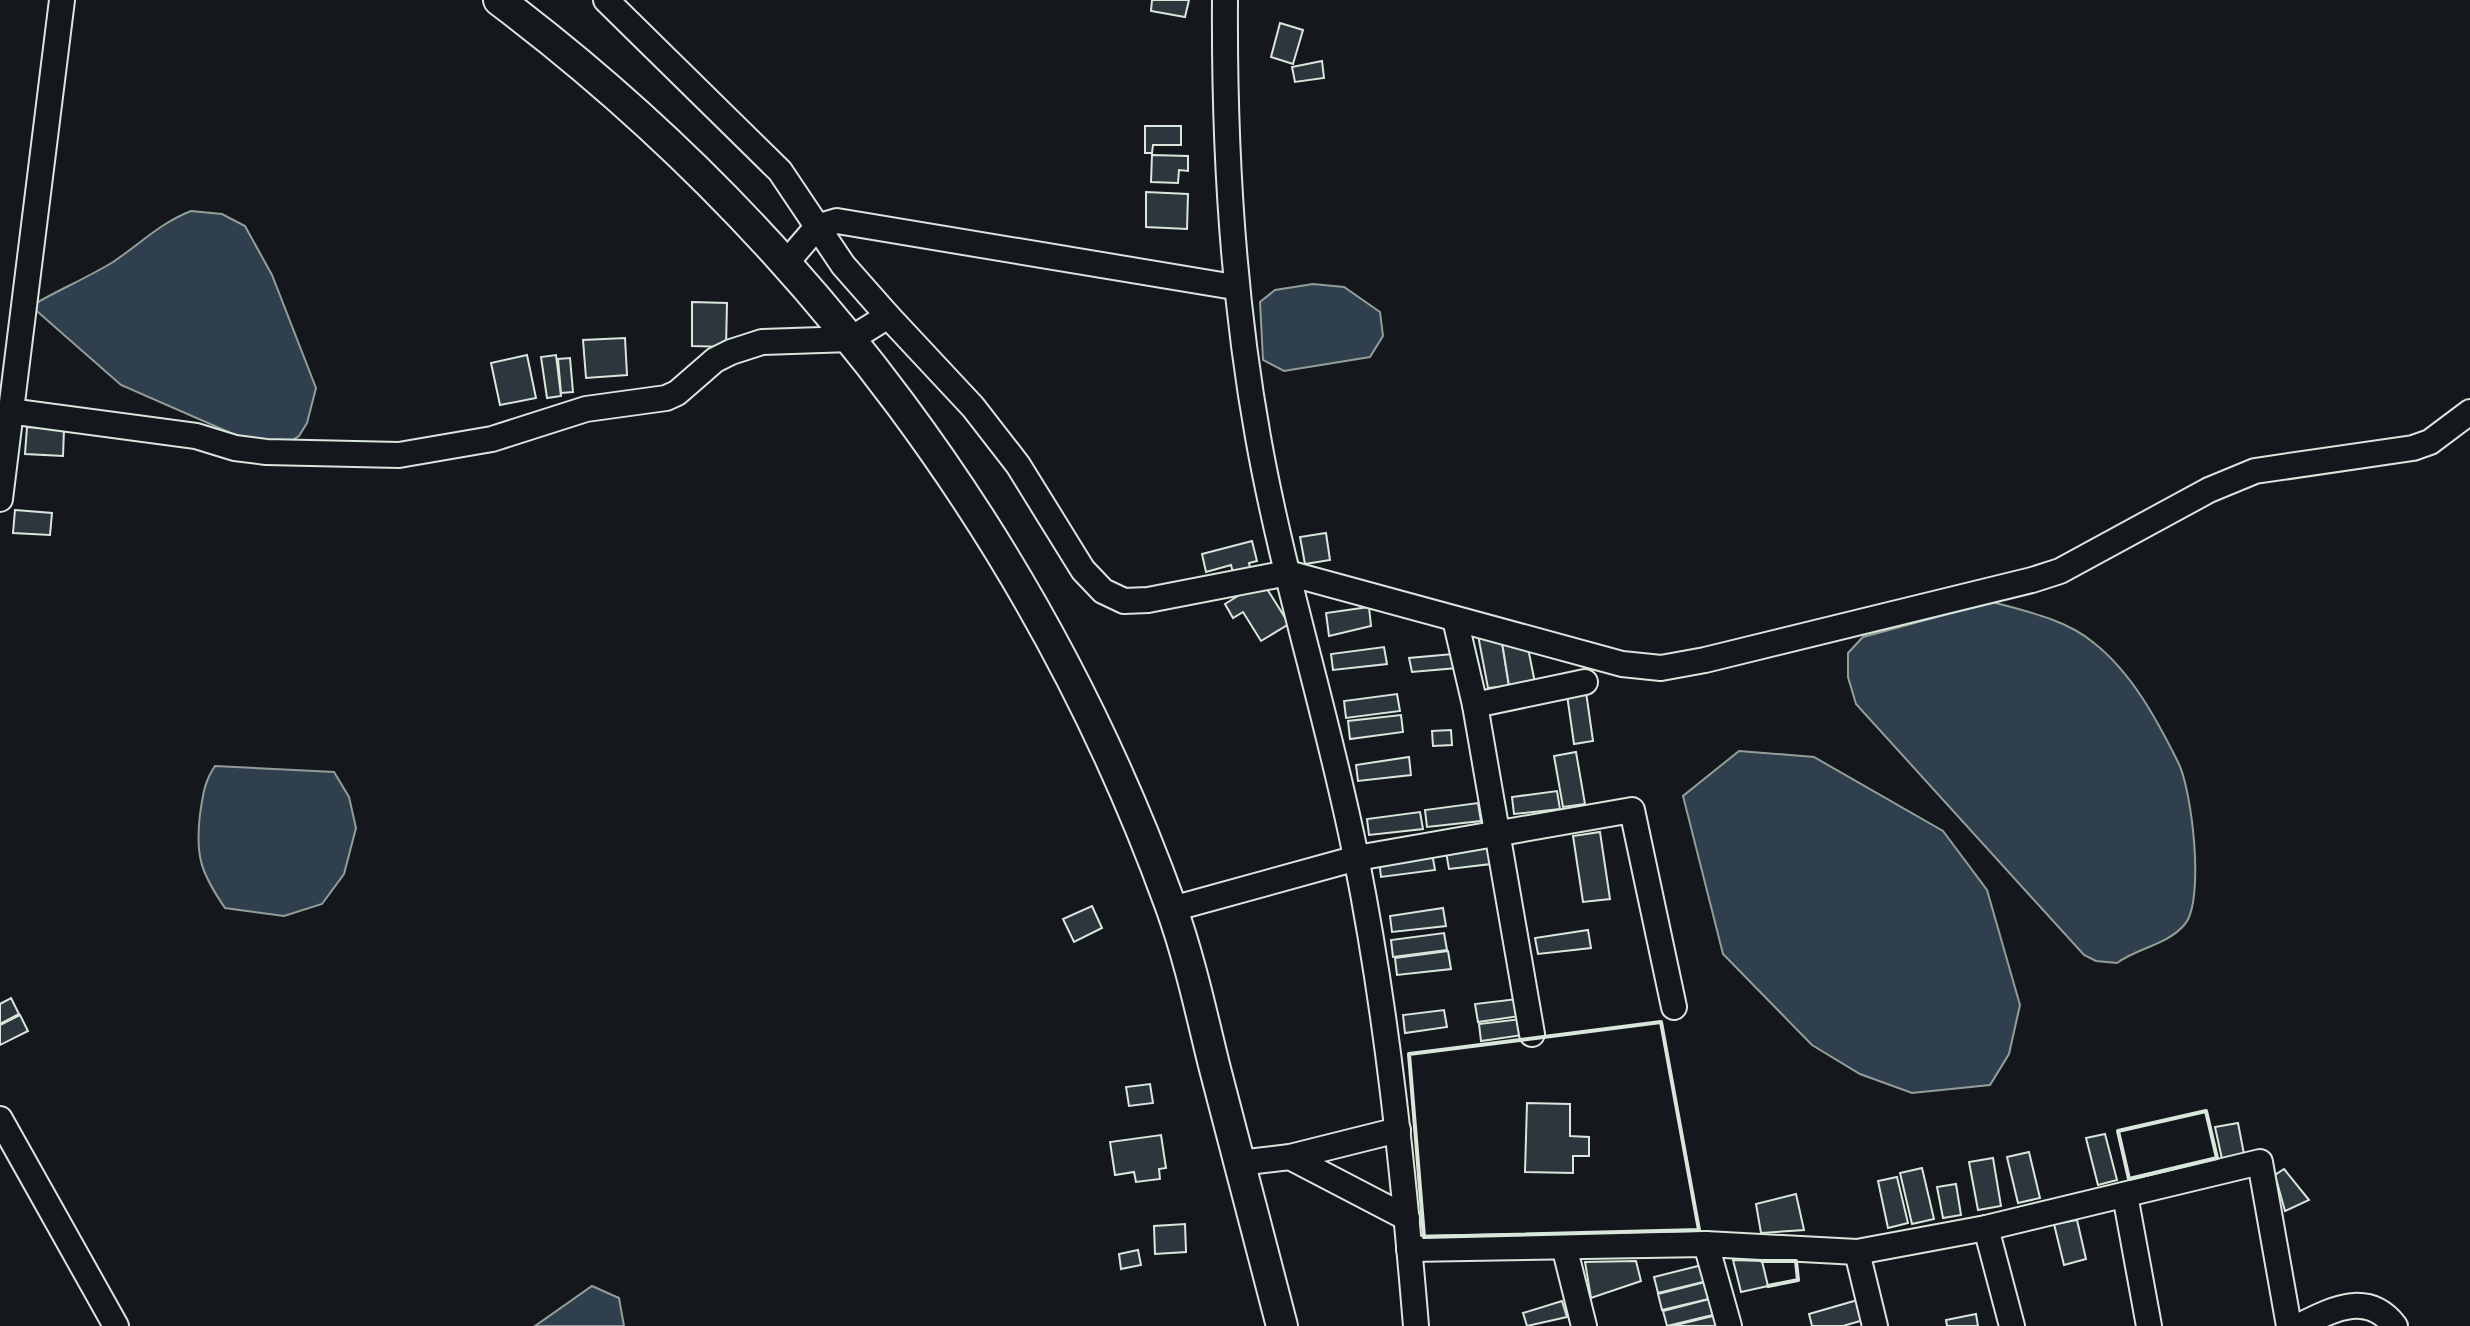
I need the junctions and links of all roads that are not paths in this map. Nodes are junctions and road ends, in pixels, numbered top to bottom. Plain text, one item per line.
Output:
1 (62, 0) edge
2 (499, 0) edge
3 (606, 0) edge
4 (1225, 0) edge
5 (817, 227) junction
6 (786, 263) junction
7 (1234, 287) junction
8 (888, 316) junction
9 (851, 339) junction
10 (2470, 412) edge
11 (4, 415) edge
12 (0, 499) edge
13 (1288, 573) junction
14 (1455, 619) junction
15 (1585, 682) dead end
16 (1475, 705) junction
17 (1496, 834) junction
18 (1357, 858) junction
19 (1172, 909) junction
20 (1674, 1007) dead end
21 (1532, 1034) dead end
22 (0, 1119) edge
23 (1398, 1130) junction
24 (1290, 1157) junction
25 (1239, 1163) junction
26 (2125, 1195) junction
27 (1407, 1218) junction
28 (1986, 1228) junction
29 (1706, 1244) junction
30 (1564, 1246) junction
31 (1409, 1249) junction
32 (1857, 1252) junction
33 (116, 1326) edge
34 (1282, 1326) edge
35 (1416, 1326) edge
36 (1584, 1326) edge
37 (1729, 1326) edge
38 (1875, 1326) edge
39 (2012, 1326) edge
40 (2149, 1326) edge
41 (2289, 1326) edge
42 (2299, 1326) edge
43 (2395, 1326) edge

1 - 11 street
2 - 6 main road
3 - 5 street
4 - 7 street
5 - 6 street
5 - 7 street
5 - 8 street
6 - 9 main road
7 - 13 street
8 - 9 street
8 - 13 street
9 - 11 street
9 - 19 main road
10 - 14 street
11 - 12 street
13 - 14 street
13 - 18 street
14 - 16 street
15 - 16 street
16 - 17 street
17 - 18 street
17 - 20 street
17 - 21 street
18 - 19 street
18 - 23 street
19 - 25 main road
22 - 33 street
23 - 24 street
23 - 27 street
24 - 25 street
24 - 27 street
25 - 34 main road
26 - 28 street
26 - 40 street
26 - 41 street
27 - 31 street
28 - 32 street
28 - 39 street
29 - 30 street
29 - 32 street
29 - 37 street
30 - 31 street
30 - 36 street
31 - 35 street
32 - 38 street
42 - 43 street

